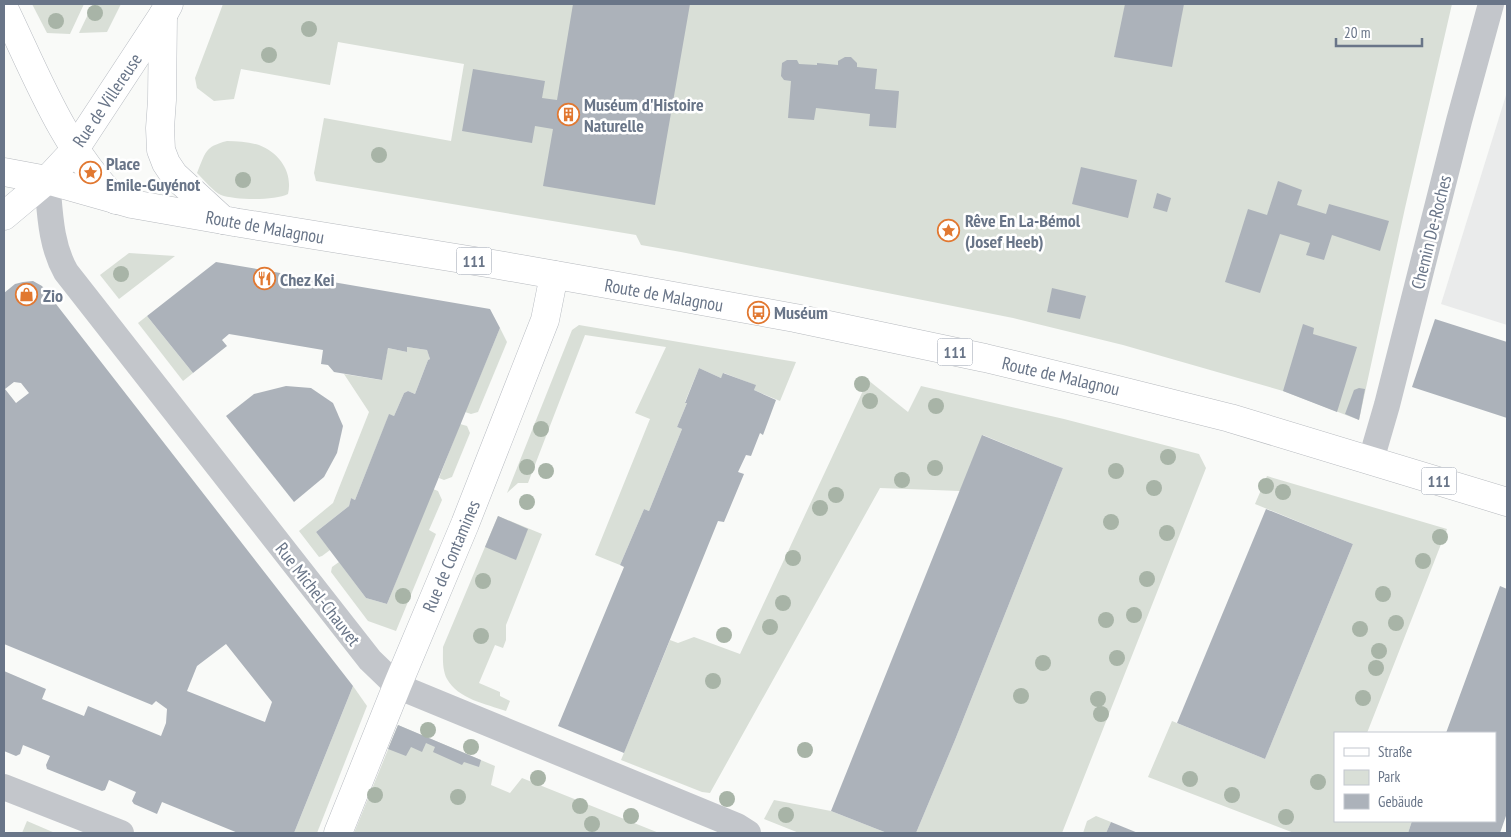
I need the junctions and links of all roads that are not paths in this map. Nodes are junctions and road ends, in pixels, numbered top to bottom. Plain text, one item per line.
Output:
1 (1491, 4) edge
2 (4, 8) edge
3 (166, 10) edge
4 (75, 148) junction
5 (4, 172) edge
6 (46, 180) junction
7 (116, 200) junction
8 (4, 216) edge
9 (231, 221) junction
10 (554, 275) junction
11 (1371, 460) junction
12 (1507, 502) edge
13 (396, 686) junction
14 (4, 787) edge
15 (121, 833) edge
16 (338, 833) edge
17 (748, 833) edge

1 - 11 street, Chemin De-Roches
2 - 4 main road
3 - 4 main road, Rue de Villereuse
3 - 9 main road, Rue de Villereuse
4 - 6 main road, Rue de Villereuse
4 - 7 main road
5 - 6 main road, 111
6 - 7 main road, Route de Malagnou / 111
6 - 8 main road, Rue de Villereuse
6 - 13 street, Rue Michel-Chauvet
7 - 9 main road, Route de Malagnou / 111
9 - 10 main road, Route de Malagnou / 111
10 - 11 main road, Route de Malagnou / 111
10 - 13 main road, Rue de Contamines
11 - 12 main road, Route de Malagnou / 111
13 - 16 main road, Rue de Contamines
13 - 17 street, Rue Michel-Chauvet
14 - 15 street

